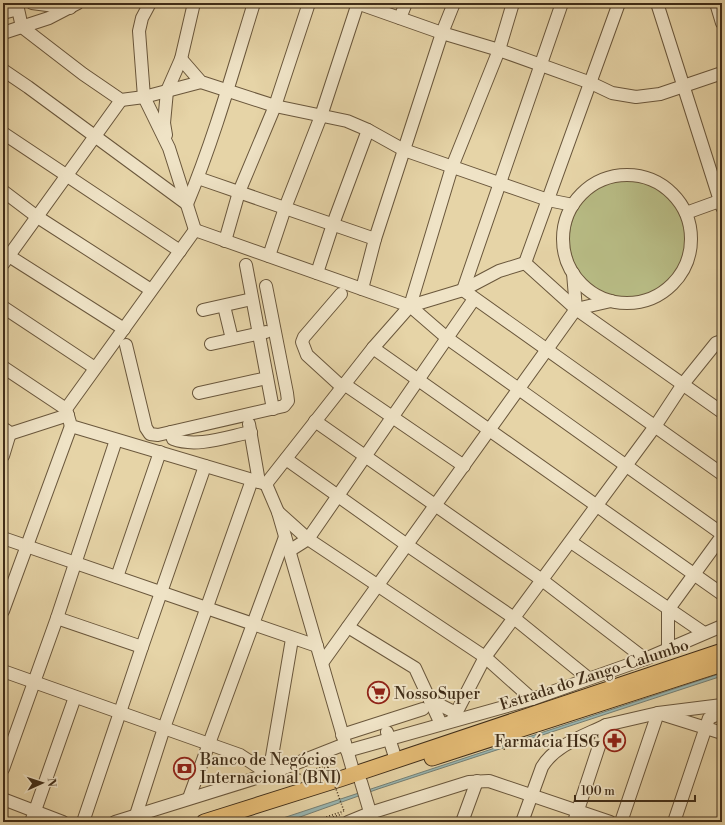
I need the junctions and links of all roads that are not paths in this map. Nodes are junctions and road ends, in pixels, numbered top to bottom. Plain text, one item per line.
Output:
1 (32, 3) edge
2 (150, 3) edge
3 (194, 3) edge
4 (254, 3) edge
5 (309, 3) edge
6 (357, 3) edge
7 (406, 3) edge
8 (454, 3) edge
9 (514, 3) edge
10 (562, 3) edge
11 (620, 3) edge
12 (657, 3) edge
13 (716, 3) edge
14 (74, 5) edge
15 (18, 6) edge
16 (3, 13) edge
17 (400, 18) junction
18 (722, 23) edge
19 (22, 26) junction
20 (3, 33) edge
21 (442, 33) junction
22 (499, 50) junction
23 (181, 59) junction
24 (540, 65) junction
25 (3, 70) edge
26 (722, 73) edge
27 (201, 82) junction
28 (591, 83) junction
29 (684, 87) junction
30 (167, 91) junction
31 (227, 91) junction
32 (144, 97) junction
33 (121, 100) junction
34 (275, 106) junction
35 (321, 116) junction
36 (368, 130) junction
37 (3, 133) edge
38 (95, 138) junction
39 (169, 148) junction
40 (404, 150) junction
41 (452, 167) junction
42 (66, 176) junction
43 (198, 178) junction
44 (500, 183) junction
45 (3, 191) edge
46 (239, 192) junction
47 (548, 200) junction
48 (721, 202) edge
49 (187, 204) junction
50 (573, 205) junction
51 (285, 208) junction
52 (686, 212) junction
53 (36, 216) junction
54 (333, 224) junction
55 (195, 230) junction
56 (375, 239) junction
57 (224, 240) junction
58 (180, 251) junction
59 (269, 256) junction
60 (6, 260) edge
61 (525, 263) junction
62 (246, 265) dead end
63 (317, 273) junction
64 (573, 273) junction
65 (266, 286) dead end
66 (362, 289) junction
67 (151, 290) junction
68 (463, 290) junction
69 (341, 294) dead end
70 (252, 299) junction
71 (474, 299) junction
72 (611, 301) junction
73 (224, 306) junction
74 (410, 306) junction
75 (3, 307) edge
76 (576, 309) junction
77 (203, 310) dead end
78 (124, 329) junction
79 (275, 330) junction
80 (259, 333) junction
81 (447, 338) junction
82 (232, 339) junction
83 (722, 341) edge
84 (210, 344) dead end
85 (126, 345) dead end
86 (373, 348) junction
87 (548, 349) junction
88 (3, 367) edge
89 (95, 368) junction
90 (267, 378) junction
91 (417, 379) junction
92 (683, 384) junction
93 (343, 385) junction
94 (520, 388) junction
95 (199, 394) dead end
96 (273, 409) junction
97 (722, 412) edge
98 (247, 415) junction
99 (68, 417) junction
100 (391, 417) junction
101 (316, 421) junction
102 (656, 425) junction
103 (490, 430) junction
104 (5, 432) edge
105 (171, 432) junction
106 (251, 432) junction
107 (116, 440) junction
108 (160, 452) junction
109 (365, 455) junction
110 (3, 456) edge
111 (286, 459) junction
112 (627, 465) junction
113 (205, 466) junction
114 (464, 466) junction
115 (722, 474) edge
116 (259, 482) junction
117 (338, 497) junction
118 (435, 506) junction
119 (597, 506) junction
120 (278, 512) junction
121 (722, 535) edge
122 (285, 537) junction
123 (3, 538) edge
124 (308, 539) junction
125 (571, 542) junction
126 (26, 545) junction
127 (407, 545) junction
128 (289, 551) junction
129 (75, 562) junction
130 (694, 575) junction
131 (117, 576) junction
132 (542, 580) junction
133 (378, 585) junction
134 (162, 592) junction
135 (722, 594) edge
136 (208, 607) junction
137 (668, 610) junction
138 (3, 611) edge
139 (57, 618) junction
140 (514, 618) junction
141 (252, 622) junction
142 (722, 626) edge
143 (348, 627) junction
144 (704, 633) junction
145 (292, 639) junction
146 (316, 646) junction
147 (142, 647) junction
148 (668, 650) junction
149 (722, 651) edge
150 (486, 657) junction
151 (645, 659) junction
152 (322, 663) junction
153 (722, 664) edge
154 (3, 671) edge
155 (588, 678) junction
156 (34, 682) junction
157 (722, 696) edge
158 (75, 697) junction
159 (532, 699) junction
160 (426, 705) junction
161 (722, 705) edge
162 (699, 707) junction
163 (120, 713) junction
164 (658, 713) junction
165 (722, 713) edge
166 (450, 719) junction
167 (384, 722) junction
168 (606, 724) junction
169 (705, 727) junction
170 (164, 728) junction
171 (722, 733) edge
172 (389, 739) junction
173 (208, 743) junction
174 (345, 744) junction
175 (396, 760) junction
176 (3, 768) edge
177 (269, 774) junction
178 (357, 778) junction
179 (477, 781) junction
180 (532, 795) junction
181 (189, 798) junction
182 (3, 799) edge
183 (35, 810) junction
184 (136, 815) junction
185 (348, 815) edge
186 (372, 817) edge
187 (576, 817) edge
188 (31, 822) edge
189 (63, 822) edge
190 (83, 822) edge
191 (115, 822) edge
192 (204, 822) edge
193 (238, 822) edge
194 (462, 822) edge
195 (522, 822) edge
196 (610, 822) edge
197 (621, 822) edge
198 (674, 822) edge

1 - 14 street
2 - 32 street
3 - 23 street
4 - 31 street
5 - 34 street
6 - 17 street
6 - 35 street
7 - 17 street
8 - 21 street
9 - 22 street
10 - 24 street
11 - 28 street
12 - 29 street
13 - 18 street
14 - 19 street
15 - 16 street
15 - 19 street
17 - 21 street
19 - 20 street
19 - 33 street
21 - 22 street
21 - 40 street
22 - 24 street
22 - 41 street
23 - 27 street
23 - 30 street
24 - 28 street
24 - 44 street
25 - 38 street
26 - 29 street
27 - 30 street
27 - 31 street
28 - 29 street
28 - 47 street
29 - 48 street
30 - 32 street
30 - 39 street
31 - 34 street
31 - 43 street
32 - 33 street
32 - 39 street
33 - 38 street
34 - 35 street
34 - 46 street
35 - 36 street
35 - 51 street
36 - 40 street
36 - 54 street
37 - 42 street
38 - 42 street
38 - 49 street
39 - 49 street
40 - 41 street
40 - 56 street
41 - 44 street
41 - 74 street
42 - 53 street
42 - 58 street
43 - 46 street
43 - 49 street
44 - 47 street
44 - 68 street
45 - 53 street
46 - 51 street
46 - 57 street
47 - 50 street
47 - 61 street
48 - 52 street
49 - 55 street
50 - 52 street
50 - 64 street
51 - 54 street
51 - 59 street
52 - 72 street
53 - 60 street
53 - 67 street
54 - 56 street
54 - 63 street
55 - 57 street
55 - 58 street
56 - 66 street
57 - 59 street
58 - 67 street
59 - 63 street
60 - 78 street
61 - 68 street
61 - 76 street
62 - 70 street
63 - 66 street
64 - 72 street
64 - 76 street
65 - 79 street
66 - 74 street
67 - 78 street
68 - 71 street
68 - 74 street
69 - 93 street
70 - 73 street
70 - 80 street
71 - 81 street
71 - 87 street
72 - 76 street
73 - 77 street
73 - 82 street
74 - 81 street
74 - 86 street
75 - 89 street
76 - 87 street
76 - 92 street
78 - 89 street
79 - 80 street
79 - 96 street
80 - 82 street
80 - 90 street
81 - 91 street
81 - 94 street
82 - 84 street
83 - 92 street
85 - 105 street
86 - 91 street
86 - 93 street
87 - 94 street
87 - 102 street
88 - 99 street
89 - 99 street
90 - 95 street
90 - 96 street
91 - 100 street
91 - 103 street
92 - 97 street
92 - 102 street
93 - 100 street
93 - 101 street
94 - 103 street
94 - 112 street
96 - 98 street
98 - 105 street
98 - 106 street
99 - 104 street
99 - 107 street
99 - 126 street
100 - 109 street
100 - 114 street
101 - 109 street
101 - 111 street
102 - 112 street
102 - 115 street
103 - 114 street
103 - 119 street
104 - 110 street
105 - 106 street
106 - 116 street
107 - 108 street
107 - 129 street
108 - 113 street
108 - 131 street
109 - 117 street
109 - 118 street
111 - 116 street
111 - 117 street
112 - 119 street
112 - 121 street
113 - 116 street
113 - 134 street
114 - 118 street
116 - 120 street
116 - 136 street
117 - 124 street
117 - 127 street
118 - 127 street
118 - 132 street
119 - 125 street
119 - 130 street
120 - 122 street
120 - 124 street
121 - 130 street
122 - 128 street
122 - 141 street
123 - 126 street
124 - 128 street
124 - 133 street
125 - 132 street
125 - 137 street
126 - 129 street
126 - 138 street
127 - 133 street
127 - 140 street
128 - 146 street
129 - 131 street
129 - 139 street
130 - 135 street
130 - 137 street
131 - 134 street
132 - 140 street
132 - 151 street
133 - 143 street
133 - 150 street
134 - 136 street
134 - 147 street
136 - 141 street
136 - 170 street
137 - 144 street
137 - 148 street
139 - 147 street
139 - 156 street
140 - 150 street
140 - 155 street
141 - 145 street
141 - 173 street
142 - 144 street
143 - 152 street
143 - 160 street
144 - 148 street
145 - 146 street
145 - 177 street
146 - 152 street
147 - 163 street
148 - 151 street
149 - 175 main road, Estrada do Zango-Calumbo
150 - 159 street
150 - 166 street
151 - 155 street
152 - 174 street
153 - 178 main road, Estrada do Zango-Calumbo
154 - 156 street
155 - 159 street
156 - 158 street
156 - 176 street
157 - 162 street
158 - 163 street
158 - 183 street
159 - 166 street
160 - 166 street
160 - 166 street
160 - 167 street
161 - 162 street
162 - 164 street
163 - 170 street
163 - 190 street
164 - 168 street
164 - 169 street
164 - 197 street
165 - 169 street
166 - 172 street
167 - 172 street
167 - 174 street
168 - 180 street
168 - 187 street
169 - 171 street
169 - 198 street
170 - 173 street
170 - 184 street
172 - 174 street
172 - 175 street
173 - 177 street
173 - 181 street
174 - 177 street
174 - 178 street
175 - 178 main road, Estrada do Zango-Calumbo
177 - 181 street
178 - 186 street
178 - 192 main road, Estrada do Zango-Calumbo
178 - 193 main road, Estrada do Zango-Calumbo
179 - 180 street
179 - 186 street
179 - 194 street
180 - 187 street
180 - 195 street
181 - 184 street
182 - 183 street
183 - 188 street
183 - 189 street
184 - 191 street
185 - 186 street
187 - 196 street

